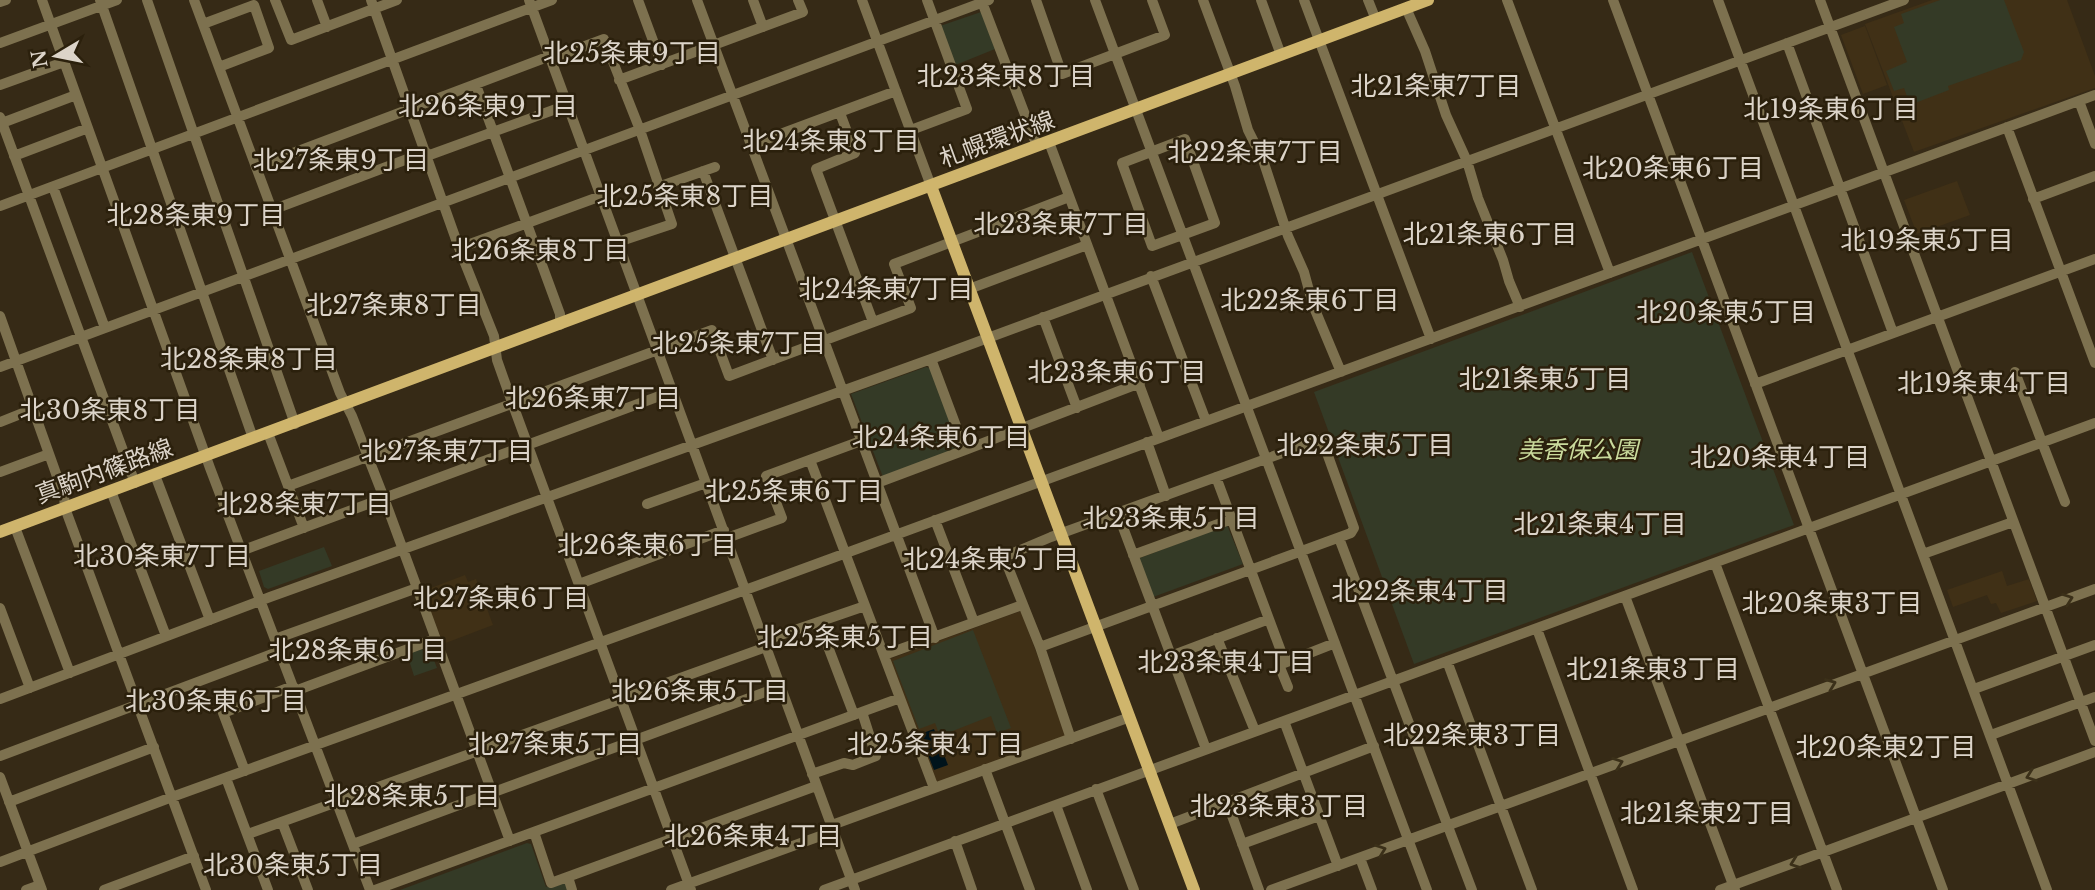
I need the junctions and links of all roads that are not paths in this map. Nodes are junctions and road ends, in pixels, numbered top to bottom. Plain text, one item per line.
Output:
1 (6, 0) edge
2 (43, 0) edge
3 (117, 0) edge
4 (147, 0) edge
5 (194, 0) edge
6 (275, 0) edge
7 (317, 0) edge
8 (397, 0) edge
9 (552, 0) edge
10 (639, 0) edge
11 (697, 0) edge
12 (753, 0) edge
13 (798, 0) edge
14 (862, 0) edge
15 (927, 0) edge
16 (1036, 0) edge
17 (1095, 0) edge
18 (1152, 0) edge
19 (1203, 0) edge
20 (1261, 0) edge
21 (1304, 0) edge
22 (1368, 0) edge
23 (1428, 0) edge
24 (1507, 0) edge
25 (1613, 0) edge
26 (1718, 0) edge
27 (1820, 0) edge
28 (985, 1) edge
29 (1897, 1) edge
30 (0, 2) edge
31 (101, 3) edge
32 (372, 4) edge
33 (530, 4) edge
34 (1406, 8) junction
35 (1376, 19) junction
36 (934, 20) junction
37 (51, 23) junction
38 (203, 24) junction
39 (327, 26) junction
40 (763, 27) junction
41 (1831, 28) junction
42 (878, 41) junction
43 (1319, 41) junction
44 (0, 43) edge
45 (1787, 43) junction
46 (713, 44) junction
47 (1115, 54) junction
48 (1281, 55) junction
49 (550, 58) junction
50 (392, 59) junction
51 (1740, 60) junction
52 (64, 62) junction
53 (662, 65) junction
54 (219, 67) junction
55 (1230, 75) junction
56 (619, 80) junction
57 (0, 85) edge
58 (476, 85) junction
59 (896, 90) junction
60 (1648, 94) junction
61 (732, 95) junction
62 (2095, 95) edge
63 (76, 96) junction
64 (2079, 101) junction
65 (567, 105) junction
66 (410, 109) junction
67 (1135, 110) junction
68 (840, 113) junction
69 (237, 117) junction
70 (1, 120) edge
71 (2007, 127) junction
72 (88, 128) junction
73 (1555, 129) junction
74 (640, 130) junction
75 (911, 130) junction
76 (493, 131) junction
77 (194, 133) junction
78 (1043, 144) junction
79 (2095, 144) edge
80 (751, 145) junction
81 (152, 149) junction
82 (584, 151) junction
83 (1151, 152) junction
84 (427, 154) junction
85 (14, 156) junction
86 (1467, 161) junction
87 (256, 167) junction
88 (715, 167) dead end
89 (102, 169) junction
90 (703, 171) junction
91 (1884, 172) junction
92 (2095, 176) edge
93 (510, 178) junction
94 (931, 186) junction
95 (53, 187) junction
96 (658, 187) junction
97 (1840, 189) junction
98 (1376, 194) junction
99 (29, 196) junction
100 (601, 196) junction
101 (1069, 197) junction
102 (2033, 200) junction
103 (444, 202) junction
104 (1794, 205) junction
105 (0, 206) edge
106 (272, 210) junction
107 (837, 221) junction
108 (526, 223) junction
109 (1284, 227) junction
110 (1183, 234) junction
111 (1702, 239) junction
112 (786, 240) junction
113 (952, 241) junction
114 (618, 242) junction
115 (1087, 244) junction
116 (460, 248) junction
117 (736, 258) junction
118 (290, 259) junction
119 (2095, 259) edge
120 (1193, 262) junction
121 (2061, 272) junction
122 (1610, 273) junction
123 (244, 276) junction
124 (1152, 276) junction
125 (969, 289) junction
126 (202, 292) junction
127 (1105, 294) junction
128 (637, 296) junction
129 (1520, 307) junction
130 (154, 310) junction
131 (0, 316) edge
132 (1043, 317) junction
133 (1938, 317) junction
134 (873, 322) junction
135 (560, 325) junction
136 (105, 328) junction
137 (1893, 333) junction
138 (81, 337) junction
139 (987, 337) junction
140 (1431, 339) junction
141 (824, 341) junction
142 (495, 348) junction
143 (1848, 349) junction
144 (659, 351) junction
145 (930, 359) junction
146 (773, 360) junction
147 (16, 361) junction
148 (2095, 363) edge
149 (0, 367) edge
150 (1340, 372) junction
151 (2015, 372) dead end
152 (1140, 383) junction
153 (1755, 384) junction
154 (843, 390) junction
155 (673, 391) junction
156 (345, 405) junction
157 (513, 405) junction
158 (1247, 406) junction
159 (1077, 408) junction
160 (33, 409) junction
161 (1206, 421) junction
162 (0, 422) edge
163 (2095, 423) edge
164 (295, 424) junction
165 (1022, 429) junction
166 (268, 433) junction
167 (253, 438) junction
168 (1159, 438) junction
169 (861, 441) junction
170 (1147, 442) junction
171 (2043, 443) junction
172 (528, 445) junction
173 (693, 445) junction
174 (965, 450) junction
175 (49, 454) junction
176 (206, 455) junction
177 (367, 457) junction
178 (1266, 459) junction
179 (810, 460) junction
180 (1991, 462) junction
181 (0, 472) edge
182 (155, 475) junction
183 (1216, 477) junction
184 (1041, 481) junction
185 (877, 482) junction
186 (135, 483) junction
187 (706, 483) junction
188 (288, 486) junction
189 (111, 491) junction
190 (1900, 493) junction
191 (1166, 496) junction
192 (547, 497) junction
193 (384, 498) junction
194 (2065, 502) dead end
195 (648, 504) dead end
196 (65, 508) junction
197 (1118, 514) junction
198 (1231, 519) junction
199 (935, 520) junction
200 (2013, 522) junction
201 (15, 527) junction
202 (304, 528) junction
203 (1809, 529) junction
204 (0, 532) edge
205 (725, 534) junction
206 (897, 534) junction
207 (1061, 534) junction
208 (1339, 538) junction
209 (403, 550) junction
210 (1301, 550) junction
211 (241, 551) junction
212 (847, 553) junction
213 (1923, 554) junction
214 (1133, 555) junction
215 (1715, 563) junction
216 (1250, 569) junction
217 (579, 584) junction
218 (417, 588) junction
219 (2095, 589) edge
220 (744, 590) junction
221 (1625, 596) junction
222 (261, 601) junction
223 (1022, 605) junction
224 (1153, 605) junction
225 (865, 606) junction
226 (2045, 607) junction
227 (0, 608) edge
228 (1269, 619) junction
229 (210, 620) junction
230 (974, 622) junction
231 (819, 623) junction
232 (1095, 626) junction
233 (1536, 629) junction
234 (166, 636) junction
235 (935, 638) junction
236 (1217, 638) junction
237 (275, 639) junction
238 (435, 639) junction
239 (1955, 640) junction
240 (601, 642) junction
241 (1335, 643) junction
242 (764, 644) junction
243 (2095, 645) edge
244 (1040, 647) junction
245 (279, 651) junction
246 (119, 654) junction
247 (884, 655) junction
248 (1171, 656) junction
249 (2064, 656) junction
250 (1447, 661) junction
251 (1286, 662) junction
252 (70, 673) junction
253 (1863, 675) junction
254 (1394, 680) junction
255 (779, 687) junction
256 (1288, 687) dead end
257 (30, 688) junction
258 (294, 688) junction
259 (1974, 689) junction
260 (456, 694) junction
261 (1355, 695) junction
262 (2095, 697) edge
263 (621, 698) junction
264 (900, 698) junction
265 (0, 699) edge
266 (2081, 702) junction
267 (138, 704) junction
268 (1769, 708) junction
269 (858, 713) junction
270 (1130, 717) junction
271 (1284, 721) junction
272 (1255, 731) junction
273 (798, 735) junction
274 (1991, 735) junction
275 (636, 739) junction
276 (1071, 739) junction
277 (1680, 740) junction
278 (2095, 741) edge
279 (315, 745) junction
280 (1374, 746) junction
281 (154, 747) junction
282 (1206, 749) junction
283 (476, 751) junction
284 (2095, 752) edge
285 (0, 756) edge
286 (985, 769) junction
287 (1149, 770) junction
288 (245, 771) junction
289 (812, 774) junction
290 (1304, 774) junction
291 (1590, 774) junction
292 (0, 777) edge
293 (226, 778) junction
294 (2009, 784) junction
295 (816, 786) junction
296 (654, 788) junction
297 (934, 788) junction
298 (1096, 789) junction
299 (491, 793) junction
300 (172, 797) junction
301 (5, 800) edge
302 (337, 802) junction
303 (1227, 802) junction
304 (1056, 805) junction
305 (1501, 806) junction
306 (1320, 816) junction
307 (1917, 817) junction
308 (282, 822) junction
309 (1005, 824) junction
310 (1170, 824) junction
311 (1448, 825) junction
312 (833, 828) junction
313 (534, 832) junction
314 (248, 834) junction
315 (672, 837) junction
316 (1409, 839) junction
317 (510, 841) junction
318 (955, 841) junction
319 (353, 844) junction
320 (1242, 844) junction
321 (28, 852) junction
322 (1823, 852) junction
323 (194, 856) junction
324 (1360, 858) junction
325 (0, 862) edge
326 (1338, 866) junction
327 (568, 877) junction
328 (854, 885) edge
329 (41, 887) edge
330 (690, 887) edge
331 (1735, 888) edge
332 (26, 890) edge
333 (104, 890) edge
334 (206, 890) edge
335 (268, 890) edge
336 (307, 890) edge
337 (372, 890) edge
338 (572, 890) edge
339 (671, 890) edge
340 (824, 890) edge
341 (972, 890) edge
342 (1030, 890) edge
343 (1087, 890) edge
344 (1134, 890) edge
345 (1194, 890) edge
346 (1259, 890) edge
347 (1271, 890) edge
348 (1372, 890) edge
349 (1427, 890) edge
350 (1472, 890) edge
351 (1532, 890) edge
352 (1633, 890) edge
353 (1720, 890) edge
354 (1837, 890) edge
355 (1943, 890) edge
356 (2048, 890) edge

1 - 30 street
2 - 37 street
3 - 31 street
4 - 77 street
5 - 38 street
6 - 39 street
7 - 39 street
8 - 32 street
9 - 33 street
10 - 53 street
11 - 46 street
12 - 40 street
13 - 40 street
14 - 42 street
15 - 36 street
16 - 47 street
17 - 47 street
18 - 47 street
19 - 55 street
20 - 48 street
21 - 43 street
22 - 35 street
23 - 34 main road, 札幌環状線
24 - 73 street
25 - 60 street
26 - 51 street
27 - 41 street
28 - 36 street
28 - 78 street
29 - 41 street
31 - 37 street
31 - 81 street
32 - 39 street
32 - 50 street
33 - 49 street
33 - 50 street
34 - 35 main road, 札幌環状線
34 - 86 street
35 - 43 main road, 札幌環状線
36 - 42 street
36 - 75 street
37 - 44 street
37 - 52 street
38 - 54 street
38 - 54 street
40 - 46 street
41 - 45 street
41 - 91 street
42 - 59 street
42 - 61 street
43 - 48 main road, 札幌環状線
43 - 98 street
45 - 51 street
45 - 97 street
46 - 53 street
46 - 61 street
47 - 67 street
48 - 55 main road, 札幌環状線
49 - 56 street
49 - 58 street
49 - 65 street
50 - 66 street
50 - 69 street
51 - 60 street
51 - 104 street
52 - 57 street
52 - 63 street
53 - 56 street
54 - 69 street
55 - 67 main road, 札幌環状線
55 - 109 street
56 - 74 street
58 - 66 street
58 - 76 street
59 - 68 street
59 - 75 street
60 - 73 street
60 - 111 street
61 - 74 street
61 - 80 street
62 - 64 street
63 - 70 street
63 - 72 street
64 - 71 street
64 - 79 street
65 - 76 street
65 - 82 street
66 - 84 street
66 - 87 street
67 - 78 main road, 札幌環状線
67 - 83 street
68 - 80 street
68 - 107 street
69 - 77 street
69 - 87 street
70 - 85 street
71 - 91 street
71 - 102 street
72 - 85 street
72 - 89 street
73 - 86 street
73 - 122 street
74 - 82 street
74 - 96 street
75 - 94 street
76 - 84 street
76 - 93 street
77 - 81 street
77 - 123 street
78 - 94 main road, 札幌環状線
78 - 101 street
80 - 112 street
81 - 89 street
81 - 126 street
82 - 93 street
82 - 100 street
83 - 110 street
83 - 110 street
83 - 110 street
84 - 103 street
84 - 106 street
85 - 99 street
86 - 98 street
86 - 129 street
87 - 106 street
88 - 90 street
89 - 95 street
89 - 130 street
90 - 96 street
90 - 117 street
91 - 97 street
91 - 133 street
92 - 102 street
93 - 103 street
93 - 108 street
94 - 107 main road, 真駒内篠路線
94 - 113 main road, 札幌環状線
95 - 99 street
95 - 136 street
96 - 114 street
97 - 104 street
97 - 137 street
98 - 109 street
98 - 140 street
99 - 105 street
99 - 138 street
100 - 108 street
100 - 114 street
101 - 113 street
101 - 115 street
102 - 121 street
103 - 116 street
103 - 118 street
104 - 111 street
104 - 143 street
106 - 118 street
107 - 112 main road, 真駒内篠路線
107 - 134 street
108 - 116 street
108 - 135 street
109 - 120 street
109 - 150 street
110 - 120 street
111 - 122 street
111 - 153 street
112 - 117 main road, 真駒内篠路線
112 - 141 street
113 - 125 main road, 札幌環状線
113 - 134 street
114 - 128 street
115 - 125 street
115 - 127 street
116 - 142 street
117 - 128 main road, 真駒内篠路線
117 - 146 street
118 - 123 street
118 - 156 street
119 - 121 street
120 - 124 street
120 - 158 street
121 - 133 street
121 - 148 street
122 - 129 street
123 - 126 street
123 - 164 street
124 - 127 street
124 - 161 street
125 - 139 main road, 札幌環状線
126 - 130 street
126 - 167 street
127 - 132 street
127 - 152 street
128 - 135 main road, 真駒内篠路線
128 - 144 street
129 - 140 street
130 - 136 street
130 - 176 street
131 - 147 street
132 - 139 street
132 - 159 street
133 - 137 street
133 - 180 street
134 - 141 street
135 - 142 main road, 真駒内篠路線
136 - 138 street
137 - 143 street
138 - 147 street
138 - 186 street
139 - 145 street
139 - 165 main road, 札幌環状線
140 - 150 street
141 - 146 street
141 - 154 street
142 - 156 main road, 真駒内篠路線
142 - 157 street
143 - 153 street
143 - 190 street
144 - 146 street
144 - 155 street
144 - 157 street
145 - 154 street
145 - 174 street
147 - 149 street
147 - 160 street
150 - 158 street
151 - 171 street
152 - 159 street
152 - 168 street
153 - 203 street
154 - 169 street
154 - 173 street
155 - 172 street
155 - 173 street
156 - 164 main road, 真駒内篠路線
156 - 177 street
157 - 172 street
157 - 177 street
158 - 161 street
158 - 178 street
159 - 165 street
160 - 162 street
160 - 175 street
161 - 168 street
163 - 171 street
164 - 166 main road, 真駒内篠路線
165 - 174 street
165 - 184 main road, 札幌環状線
166 - 167 main road, 真駒内篠路線
166 - 188 street
167 - 176 main road, 真駒内篠路線
168 - 170 street
169 - 179 street
169 - 185 street
170 - 184 street
170 - 191 street
171 - 180 street
171 - 194 street
172 - 192 street
172 - 193 street
173 - 187 street
173 - 192 street
174 - 185 street
175 - 181 street
175 - 196 street
176 - 182 main road, 真駒内篠路線
176 - 211 street
177 - 188 street
177 - 193 street
178 - 183 street
178 - 208 street
178 - 210 street
179 - 205 street
179 - 212 street
180 - 190 street
180 - 200 street
182 - 186 main road, 真駒内篠路線
182 - 229 street
183 - 191 street
183 - 198 street
184 - 199 street
184 - 207 main road, 札幌環状線
185 - 206 street
186 - 189 main road, 真駒内篠路線
187 - 195 street
187 - 205 street
188 - 202 street
189 - 196 main road, 真駒内篠路線
189 - 234 street
190 - 203 street
190 - 213 street
191 - 197 street
192 - 209 street
192 - 217 street
193 - 202 street
193 - 209 street
196 - 201 main road, 真駒内篠路線
196 - 246 street
197 - 207 street
197 - 214 street
198 - 214 street
198 - 216 street
199 - 206 street
199 - 230 street
200 - 213 street
200 - 226 street
201 - 204 main road, 真駒内篠路線
201 - 252 street
202 - 211 street
203 - 215 street
203 - 253 street
205 - 217 street
205 - 220 street
206 - 212 street
206 - 235 street
207 - 223 street
207 - 232 main road, 札幌環状線
208 - 210 street
208 - 254 street
209 - 218 street
209 - 222 street
210 - 216 street
210 - 241 street
211 - 222 street
212 - 220 street
212 - 225 street
213 - 239 street
214 - 224 street
215 - 221 street
215 - 268 street
216 - 224 street
216 - 228 street
217 - 240 street
218 - 237 street
218 - 238 street
226 -> 219 street
220 - 240 street
220 - 242 street
221 - 233 street
221 - 277 street
222 - 229 street
222 - 237 street
223 - 230 street
223 - 244 street
224 - 232 street
224 - 248 street
225 - 231 street
225 - 247 street
226 - 239 street
226 - 249 street
227 - 257 street
228 - 236 street
228 - 251 street
229 - 234 street
230 - 235 street
231 - 242 street
231 - 269 street
232 - 244 street
232 - 270 main road, 札幌環状線
233 - 250 street
233 - 291 street
234 - 246 street
235 - 247 street
236 - 248 street
236 - 272 street
237 - 245 street
238 - 258 street
238 - 260 street
239 - 253 street
239 - 259 street
240 - 260 street
240 - 263 street
241 - 251 street
241 - 261 street
242 - 255 street
242 - 263 street
243 - 249 street
244 - 276 street
245 - 258 street
245 - 267 street
246 - 252 street
246 - 267 street
247 - 264 street
248 - 282 street
249 - 259 street
249 - 266 street
250 - 254 street
250 - 305 street
251 - 256 street
252 - 257 street
268 -> 253 street
253 - 307 street
254 - 261 street
254 - 311 street
255 - 273 street
255 - 275 street
257 - 265 street
258 - 279 street
258 - 288 street
259 - 274 street
260 - 279 street
260 - 283 street
261 - 271 street
261 - 280 street
262 - 266 street
263 - 275 street
263 - 283 street
264 - 269 street
264 - 297 street
266 - 274 street
266 - 278 street
267 - 281 street
267 - 285 street
268 - 277 street
268 - 322 street
269 - 273 street
269 - 289 street
270 - 276 street
270 - 287 main road, 札幌環状線
271 - 272 street
271 - 290 street
272 - 282 street
273 - 289 street
273 - 296 street
274 - 294 street
275 - 296 street
275 - 299 street
276 - 286 street
291 -> 277 street
277 - 331 street
279 - 288 street
279 - 302 street
280 - 290 street
280 - 316 street
281 - 300 street
281 - 301 street
282 - 287 street
283 - 299 street
283 - 302 street
284 -> 294 street
286 - 297 street
286 - 309 street
287 - 298 street
287 - 310 main road, 札幌環状線
288 - 293 street
289 - 295 street
290 - 303 street
290 - 306 street
291 - 305 street
291 - 352 street
292 - 301 street
293 - 300 street
293 - 314 street
294 - 307 street
294 - 356 street
295 - 312 street
295 - 315 street
296 - 313 street
296 - 315 street
297 - 312 street
298 - 304 street
298 - 344 street
299 - 317 street
299 - 319 street
300 - 321 street
300 - 323 street
301 - 321 street
302 - 308 street
302 - 319 street
303 - 310 street
303 - 320 street
304 - 309 street
304 - 343 street
305 - 311 street
305 - 351 street
306 - 320 street
306 - 326 street
307 - 322 street
307 - 355 street
308 - 314 street
308 - 336 street
309 - 318 street
309 - 342 street
310 - 345 main road, 札幌環状線
311 - 316 street
311 - 350 street
312 - 328 street
312 - 330 street
313 - 317 street
313 - 327 street
314 - 335 street
315 - 327 street
315 - 330 street
324 -> 316 street
316 - 349 street
317 - 337 street
318 - 328 street
318 - 341 street
319 - 337 street
320 - 346 street
321 - 325 street
321 - 329 street
322 -> 331 street
322 - 354 street
323 - 333 street
323 - 334 street
324 - 326 street
324 - 348 street
326 - 347 street
327 - 338 street
328 - 340 street
329 - 332 street
330 - 339 street
331 - 353 street

